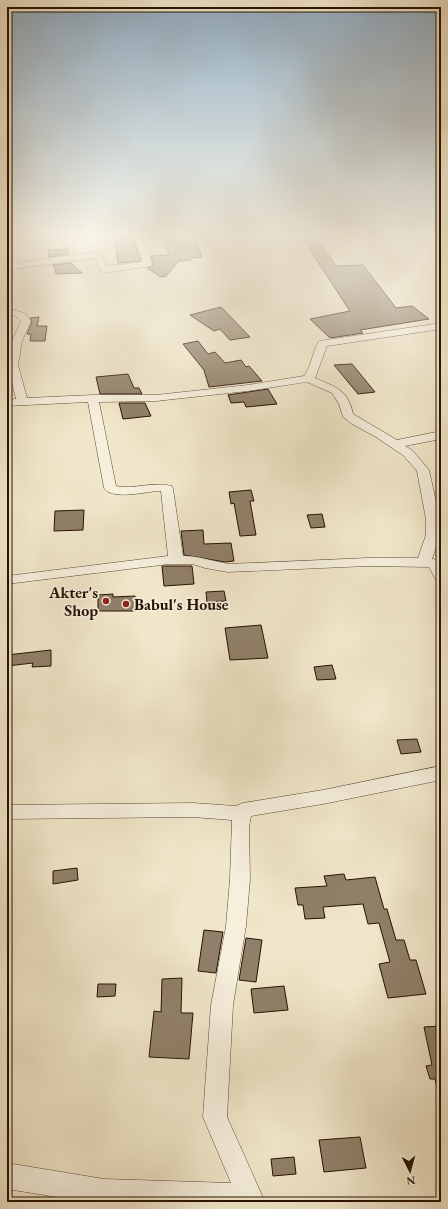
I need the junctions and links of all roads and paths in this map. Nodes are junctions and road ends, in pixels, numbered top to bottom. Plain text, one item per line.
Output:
1 (7, 311) edge
2 (441, 326) edge
3 (308, 379) junction
4 (93, 398) junction
5 (22, 402) junction
6 (7, 403) edge
7 (441, 435) edge
8 (394, 444) junction
9 (176, 560) junction
10 (424, 562) junction
11 (441, 577) edge
12 (7, 580) edge
13 (441, 773) edge
14 (7, 812) edge
15 (242, 814) junction
16 (7, 1176) edge
17 (251, 1199) edge

1 - 5 street
2 - 3 street
3 - 4 street
3 - 8 street
4 - 5 street
4 - 9 street
5 - 6 street
7 - 8 street
8 - 10 street
9 - 10 street
9 - 12 street
10 - 11 street
13 - 15 street
14 - 15 street
15 - 17 street
16 - 17 street

